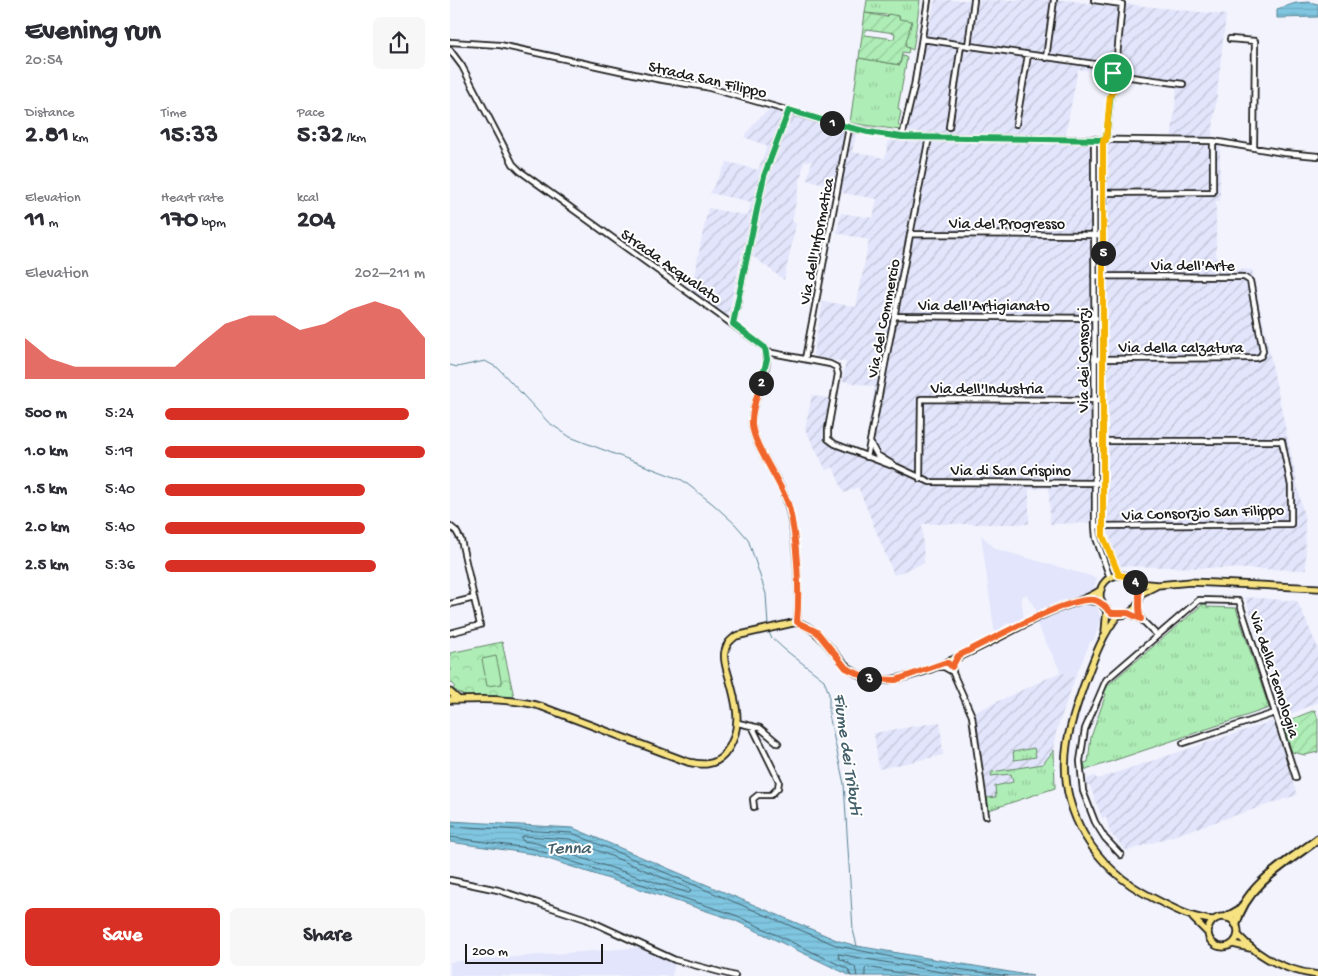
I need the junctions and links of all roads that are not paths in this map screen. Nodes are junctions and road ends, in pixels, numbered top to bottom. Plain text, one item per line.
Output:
1 (928, 0) edge
2 (974, 0) edge
3 (1054, 0) edge
4 (1094, 0) edge
5 (922, 39) junction
6 (1230, 39) dead end
7 (450, 42) edge
8 (961, 45) junction
9 (968, 46) junction
10 (450, 50) edge
11 (1028, 55) junction
12 (1046, 58) junction
13 (1117, 58) junction
14 (1122, 66) junction
15 (1113, 69) junction
16 (1124, 76) junction
17 (1183, 84) dead end
18 (1110, 96) junction
19 (789, 110) junction
20 (1016, 124) dead end
21 (949, 127) dead end
22 (849, 128) junction
23 (902, 137) junction
24 (929, 137) junction
25 (1094, 140) junction
26 (1105, 140) junction
27 (1213, 141) junction
28 (1254, 148) junction
29 (1318, 156) edge
30 (1094, 193) junction
31 (1103, 193) junction
32 (911, 234) junction
33 (1094, 234) junction
34 (1103, 235) junction
35 (1094, 276) junction
36 (1103, 276) junction
37 (895, 316) junction
38 (1094, 318) junction
39 (1103, 318) junction
40 (733, 324) junction
41 (1263, 351) joint
42 (767, 352) junction
43 (805, 359) junction
44 (1094, 359) junction
45 (1103, 359) junction
46 (1094, 400) junction
47 (1103, 400) junction
48 (1094, 441) junction
49 (1102, 441) junction
50 (871, 443) junction
51 (877, 455) junction
52 (868, 456) junction
53 (895, 466) junction
54 (920, 479) junction
55 (1095, 482) junction
56 (1102, 482) junction
57 (450, 526) edge
58 (1094, 526) junction
59 (1102, 526) junction
60 (1119, 575) junction
61 (1110, 578) junction
62 (1136, 583) junction
63 (1158, 585) junction
64 (1318, 588) edge
65 (1101, 590) junction
66 (1140, 594) junction
67 (474, 598) junction
68 (1085, 600) junction
69 (1102, 602) junction
70 (450, 604) edge
71 (1137, 605) junction
72 (1107, 609) junction
73 (1128, 613) junction
74 (1119, 614) junction
75 (1141, 619) junction
76 (797, 622) junction
77 (450, 633) edge
78 (1105, 633) junction
79 (1157, 635) junction
80 (958, 656) junction
81 (944, 663) junction
82 (936, 667) junction
83 (951, 670) junction
84 (450, 692) edge
85 (450, 700) edge
86 (459, 700) junction
87 (1275, 714) junction
88 (738, 723) junction
89 (752, 726) junction
90 (778, 743) dead end
91 (1184, 743) dead end
92 (1296, 778) dead end
93 (754, 807) dead end
94 (986, 816) dead end
95 (1318, 839) edge
96 (1122, 855) dead end
97 (450, 880) edge
98 (1241, 909) junction
99 (1191, 916) junction
100 (1227, 917) junction
101 (1214, 920) junction
102 (1236, 924) junction
103 (1208, 933) junction
104 (1238, 935) junction
105 (1233, 944) junction
106 (1252, 949) junction
107 (1318, 975) edge
108 (735, 976) edge

1 - 5 street
2 - 9 street
3 - 12 street
4 - 13 street, Via dei Consorzi
5 - 8 street
5 - 23 street
6 - 28 street
7 - 19 street, Strada San Filippo
8 - 9 street
8 - 21 street
9 - 11 street
10 - 40 street, Strada Acqualato
11 - 12 street
11 - 20 street
12 - 15 street
13 - 14 street
13 - 15 street, Via dei Consorzi
14 - 15 street
14 - 16 street
15 - 16 street
15 - 18 street, Via dei Consorzi
16 - 17 street
16 - 18 street
18 - 26 street, Via dei Consorzi
19 - 22 street, Strada San Filippo
19 - 40 street
22 - 23 street, Strada San Filippo
22 - 43 street, Via dell'Informatica
23 - 24 street, Strada San Filippo
24 - 25 street, Strada San Filippo
24 - 32 street, Via del Commercio
25 - 26 street, Strada San Filippo
25 - 30 street, Via dei Consorzi
26 - 27 street, Strada San Filippo
26 - 31 street, Via dei Consorzi
27 - 28 street, Strada San Filippo
27 - 31 street
28 - 29 street, Strada San Filippo
30 - 31 street
30 - 33 street, Via dei Consorzi
31 - 34 street, Via dei Consorzi
32 - 33 street, Via del Progresso
32 - 37 street, Via del Commercio
33 - 34 street, Via del Progresso
33 - 35 street, Via dei Consorzi
34 - 36 street, Via dei Consorzi
35 - 36 street, Via dell'Arte
35 - 38 street, Via dei Consorzi
36 - 39 street, Via dei Consorzi
36 - 41 street, Via dell'Arte
37 - 38 street, Via dell'Artigianato
37 - 50 street, Via del Commercio
38 - 39 street, Via dell'Artigianato
38 - 44 street, Via dei Consorzi
39 - 45 street, Via dei Consorzi
40 - 42 street, Strada Acqualato
41 - 45 street, Via della calzatura
42 - 43 street
42 - 76 street
43 - 52 street
44 - 45 street, Via della calzatura
44 - 46 street, Via dei Consorzi
45 - 47 street, Via dei Consorzi
46 - 47 street, Via dell'Industria
46 - 48 street, Via dei Consorzi
46 - 54 street, Via dell'Industria
47 - 49 street, Via dei Consorzi
48 - 49 street
48 - 55 street, Via dei Consorzi
49 - 56 street, Via dei Consorzi
49 - 59 street, Via Consorzio San Filippo
50 - 51 street
50 - 52 street, Via del Commercio
51 - 52 street
51 - 53 street
52 - 53 street
53 - 54 street
54 - 55 street, Via di San Crispino
55 - 56 street, Via di San Crispino
55 - 58 street, Via dei Consorzi
56 - 59 street, Via dei Consorzi
57 - 67 street
58 - 59 street, Via Consorzio San Filippo
58 - 61 street, Via dei Consorzi
59 - 60 street, Via dei Consorzi
60 - 61 main road
60 - 62 main road
61 - 65 main road
62 - 63 main road
62 - 66 main road
63 - 64 main road
63 - 66 main road
65 - 68 main road
65 - 69 main road
66 - 71 main road
67 - 70 street
67 - 77 street
68 - 69 main road
68 - 80 main road
69 - 72 main road
71 - 73 main road
71 - 75 street
72 - 74 main road
72 - 78 main road
73 - 74 main road
73 - 75 street
74 - 78 main road
75 - 79 street
76 - 82 main road
76 - 88 main road
78 - 99 main road
79 - 87 street, Via della Tecnologia
79 - 96 street, Via della Tecnologia
80 - 81 main road
80 - 83 street
81 - 82 main road
81 - 83 street
82 - 83 street
83 - 94 street
84 - 86 main road
85 - 86 main road
86 - 88 main road
87 - 91 street
87 - 92 street, Via della Tecnologia
88 - 89 street
89 - 90 street
89 - 93 street
95 - 98 highway
97 - 108 street
98 - 100 highway
98 - 102 highway
99 - 101 main road
99 - 103 main road
100 - 101 main road
100 - 102 main road
101 - 103 main road
102 - 104 main road
103 - 105 main road
104 - 105 main road
104 - 106 main road
105 - 106 main road
106 - 107 main road

